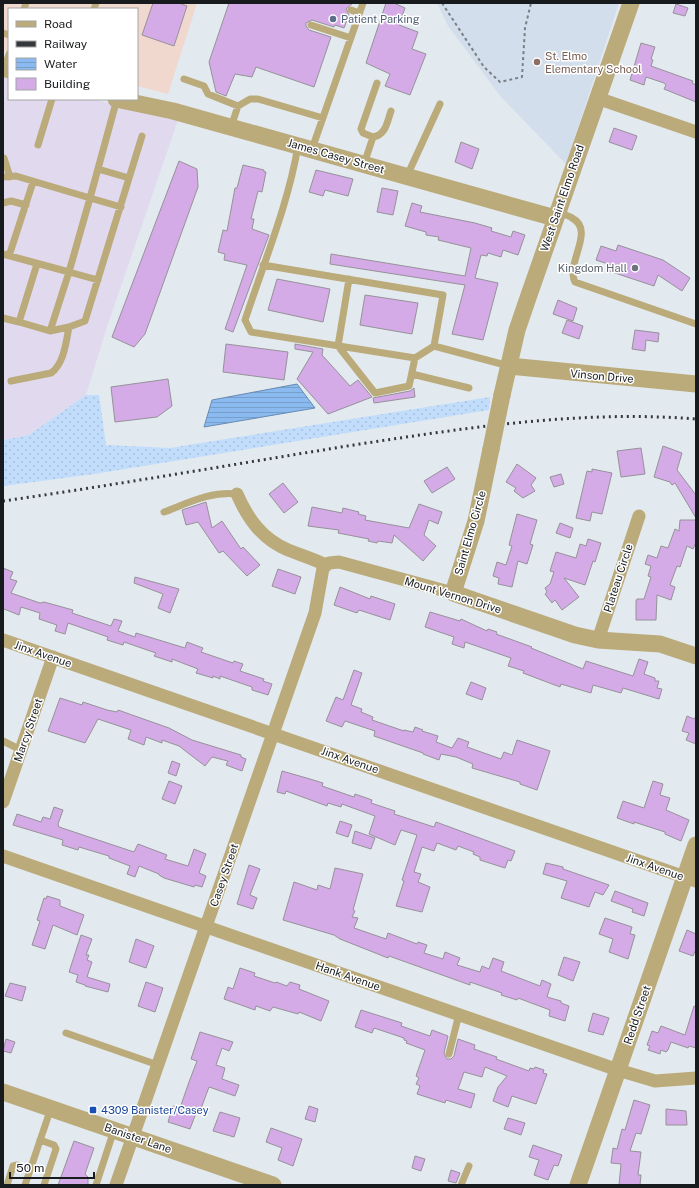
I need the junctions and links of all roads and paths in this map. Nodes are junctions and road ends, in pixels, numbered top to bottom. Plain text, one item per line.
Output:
1 (363, 3) edge
2 (442, 3) edge
3 (531, 3) edge
4 (631, 3) edge
5 (351, 10) dead end
6 (359, 13) junction
7 (311, 25) dead end
8 (351, 38) junction
9 (184, 79) dead end
10 (376, 83) dead end
11 (597, 98) junction
12 (52, 100) edge
13 (116, 100) edge
14 (121, 100) edge
15 (440, 104) dead end
16 (238, 106) junction
17 (391, 111) dead end
18 (323, 118) junction
19 (232, 127) junction
20 (696, 132) edge
21 (142, 136) dead end
22 (373, 137) junction
23 (38, 145) dead end
24 (305, 147) junction
25 (4, 158) edge
26 (364, 164) junction
27 (98, 169) junction
28 (407, 176) junction
29 (6, 177) edge
30 (129, 178) junction
31 (33, 182) junction
32 (90, 198) junction
33 (3, 203) edge
34 (26, 205) junction
35 (121, 207) junction
36 (556, 215) junction
37 (6, 255) edge
38 (37, 264) junction
39 (263, 265) junction
40 (69, 272) junction
41 (349, 279) junction
42 (98, 280) junction
43 (3, 318) edge
44 (19, 322) junction
45 (696, 324) edge
46 (69, 327) junction
47 (50, 331) junction
48 (338, 346) junction
49 (434, 346) junction
50 (415, 358) junction
51 (509, 366) junction
52 (412, 374) junction
53 (11, 381) dead end
54 (696, 384) edge
55 (469, 388) dead end
56 (502, 395) joint
57 (237, 494) joint
58 (164, 512) dead end
59 (639, 516) dead end
60 (326, 565) junction
61 (453, 593) junction
62 (3, 640) edge
63 (598, 640) junction
64 (696, 656) edge
65 (53, 658) junction
66 (273, 733) junction
67 (3, 741) edge
68 (21, 750) junction
69 (3, 802) edge
70 (696, 845) edge
71 (3, 856) edge
72 (690, 879) edge
73 (206, 926) junction
74 (459, 1014) junction
75 (66, 1033) dead end
76 (449, 1054) dead end
77 (158, 1065) junction
78 (618, 1070) junction
79 (696, 1078) edge
80 (3, 1092) edge
81 (51, 1108) junction
82 (114, 1130) junction
83 (133, 1137) junction
84 (40, 1140) junction
85 (468, 1166) dead end
86 (30, 1170) junction
87 (245, 1180) edge
88 (7, 1185) edge
89 (25, 1185) edge
90 (44, 1185) edge
91 (96, 1185) edge
92 (116, 1185) edge
93 (273, 1185) edge
94 (461, 1185) edge
95 (578, 1185) edge

1 - 6 lane
2 - 3 path
4 - 11 street, West Saint Elmo Road
5 - 6 lane
6 - 8 lane
7 - 8 lane
8 - 18 lane
9 - 16 lane
10 - 22 lane
11 - 20 street
11 - 36 street, West Saint Elmo Road
12 - 23 lane
13 - 27 lane
14 - 19 street, James Casey Street
15 - 28 lane
16 - 18 lane
16 - 19 lane
17 - 22 lane
18 - 24 lane
19 - 24 street, James Casey Street
21 - 30 lane
22 - 26 lane
24 - 26 street, James Casey Street
24 - 39 lane
25 - 29 lane
26 - 28 street, James Casey Street
27 - 30 lane
27 - 32 lane
28 - 36 street, James Casey Street
29 - 31 lane
30 - 35 lane
31 - 32 lane
31 - 34 lane
32 - 35 lane
32 - 40 lane
33 - 34 lane
34 - 37 lane
35 - 42 lane
36 - 45 lane
36 - 51 street, West Saint Elmo Road
37 - 38 lane
38 - 40 lane
38 - 44 lane
39 - 41 lane
39 - 48 lane
40 - 42 lane
40 - 47 lane
41 - 48 lane
41 - 49 lane
42 - 46 lane
43 - 44 lane
44 - 47 lane
46 - 47 lane
46 - 53 lane
48 - 50 lane
48 - 52 lane
49 - 50 lane
49 - 51 lane
50 - 52 lane
51 - 54 street, Vinson Drive
51 - 56 street, West Saint Elmo Road
52 - 55 lane
56 - 61 street, Saint Elmo Circle, bridge
57 - 58 lane
57 - 60 street, Mount Vernon Drive
59 - 63 street, Plateau Circle
60 - 61 street, Mount Vernon Drive
60 - 66 street, Casey Street
61 - 63 street, Mount Vernon Drive
62 - 65 street, Jinx Avenue
63 - 64 street, Mount Vernon Drive
65 - 66 street, Jinx Avenue
65 - 68 street, Marcy Street
66 - 72 street, Jinx Avenue
66 - 73 street, Casey Street
67 - 68 lane
68 - 69 street, Marcy Street
70 - 72 street, Redd Street
71 - 73 street, Hank Avenue
72 - 78 street, Redd Street
73 - 74 street, Hank Avenue
73 - 77 street, Casey Street
74 - 76 lane
74 - 78 street, Hank Avenue
75 - 77 lane
77 - 83 street, Casey Street
78 - 79 street, Hank Avenue
78 - 95 street, Redd Street
80 - 81 street, Banister Lane
81 - 82 street, Banister Lane
81 - 84 lane
82 - 83 street, Banister Lane
82 - 91 lane
83 - 87 street, Banister Lane
83 - 92 street, Casey Street
84 - 86 lane
84 - 90 lane
85 - 94 lane
86 - 88 lane
86 - 89 lane
87 - 93 street, Banister Lane

